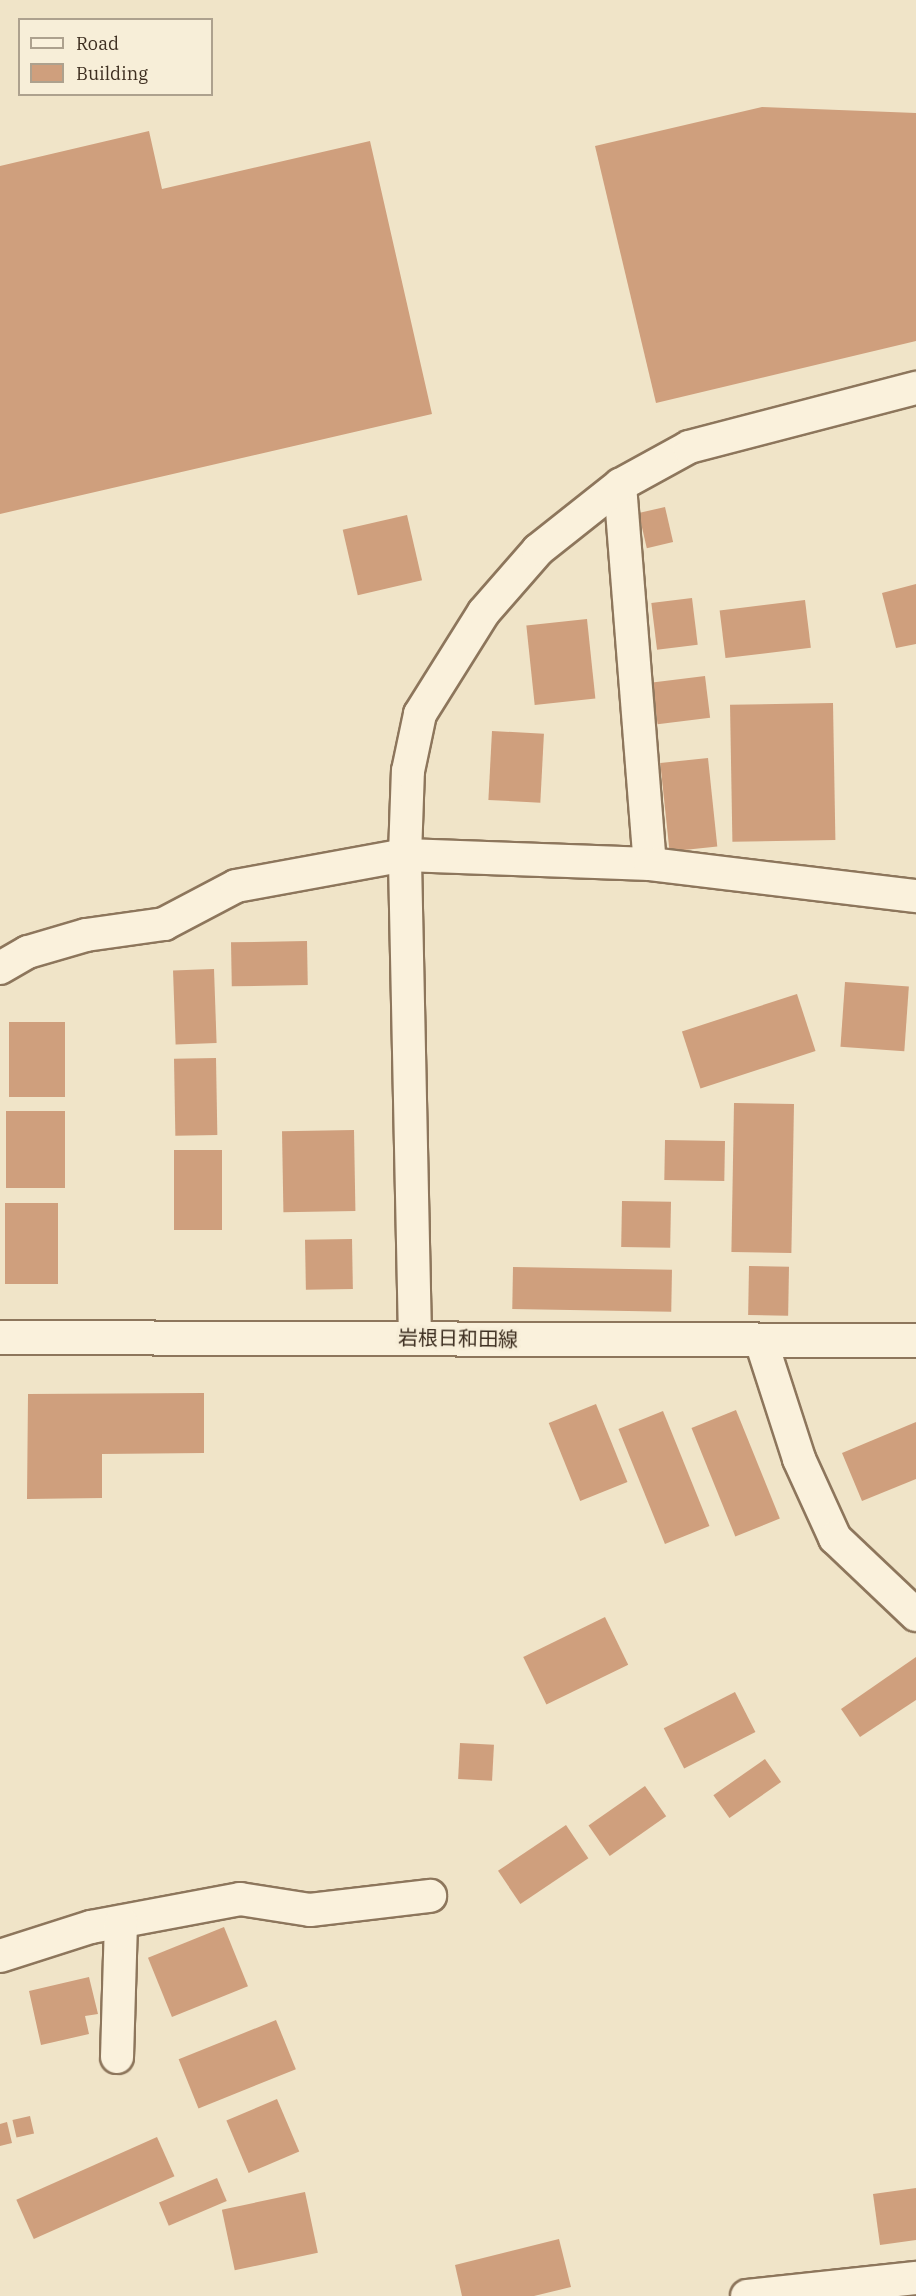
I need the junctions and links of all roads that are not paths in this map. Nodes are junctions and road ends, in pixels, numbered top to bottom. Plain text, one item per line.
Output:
1 (916, 388) edge
2 (620, 485) junction
3 (405, 855) junction
4 (650, 864) junction
5 (916, 896) edge
6 (0, 968) edge
7 (0, 1337) edge
8 (415, 1338) junction
9 (916, 1340) edge
10 (761, 1341) junction
11 (916, 1615) edge
12 (430, 1896) dead end
13 (121, 1922) junction
14 (0, 1956) edge
15 (117, 2058) dead end
16 (916, 2278) edge
17 (747, 2296) edge

1 - 2 street
2 - 3 street
2 - 4 street
3 - 4 street
3 - 6 street
3 - 8 street
4 - 5 street
7 - 8 main road, 岩根日和田線
8 - 10 main road, 岩根日和田線
9 - 10 main road, 岩根日和田線
10 - 11 street
12 - 13 street
13 - 14 street
13 - 15 street
16 - 17 street

